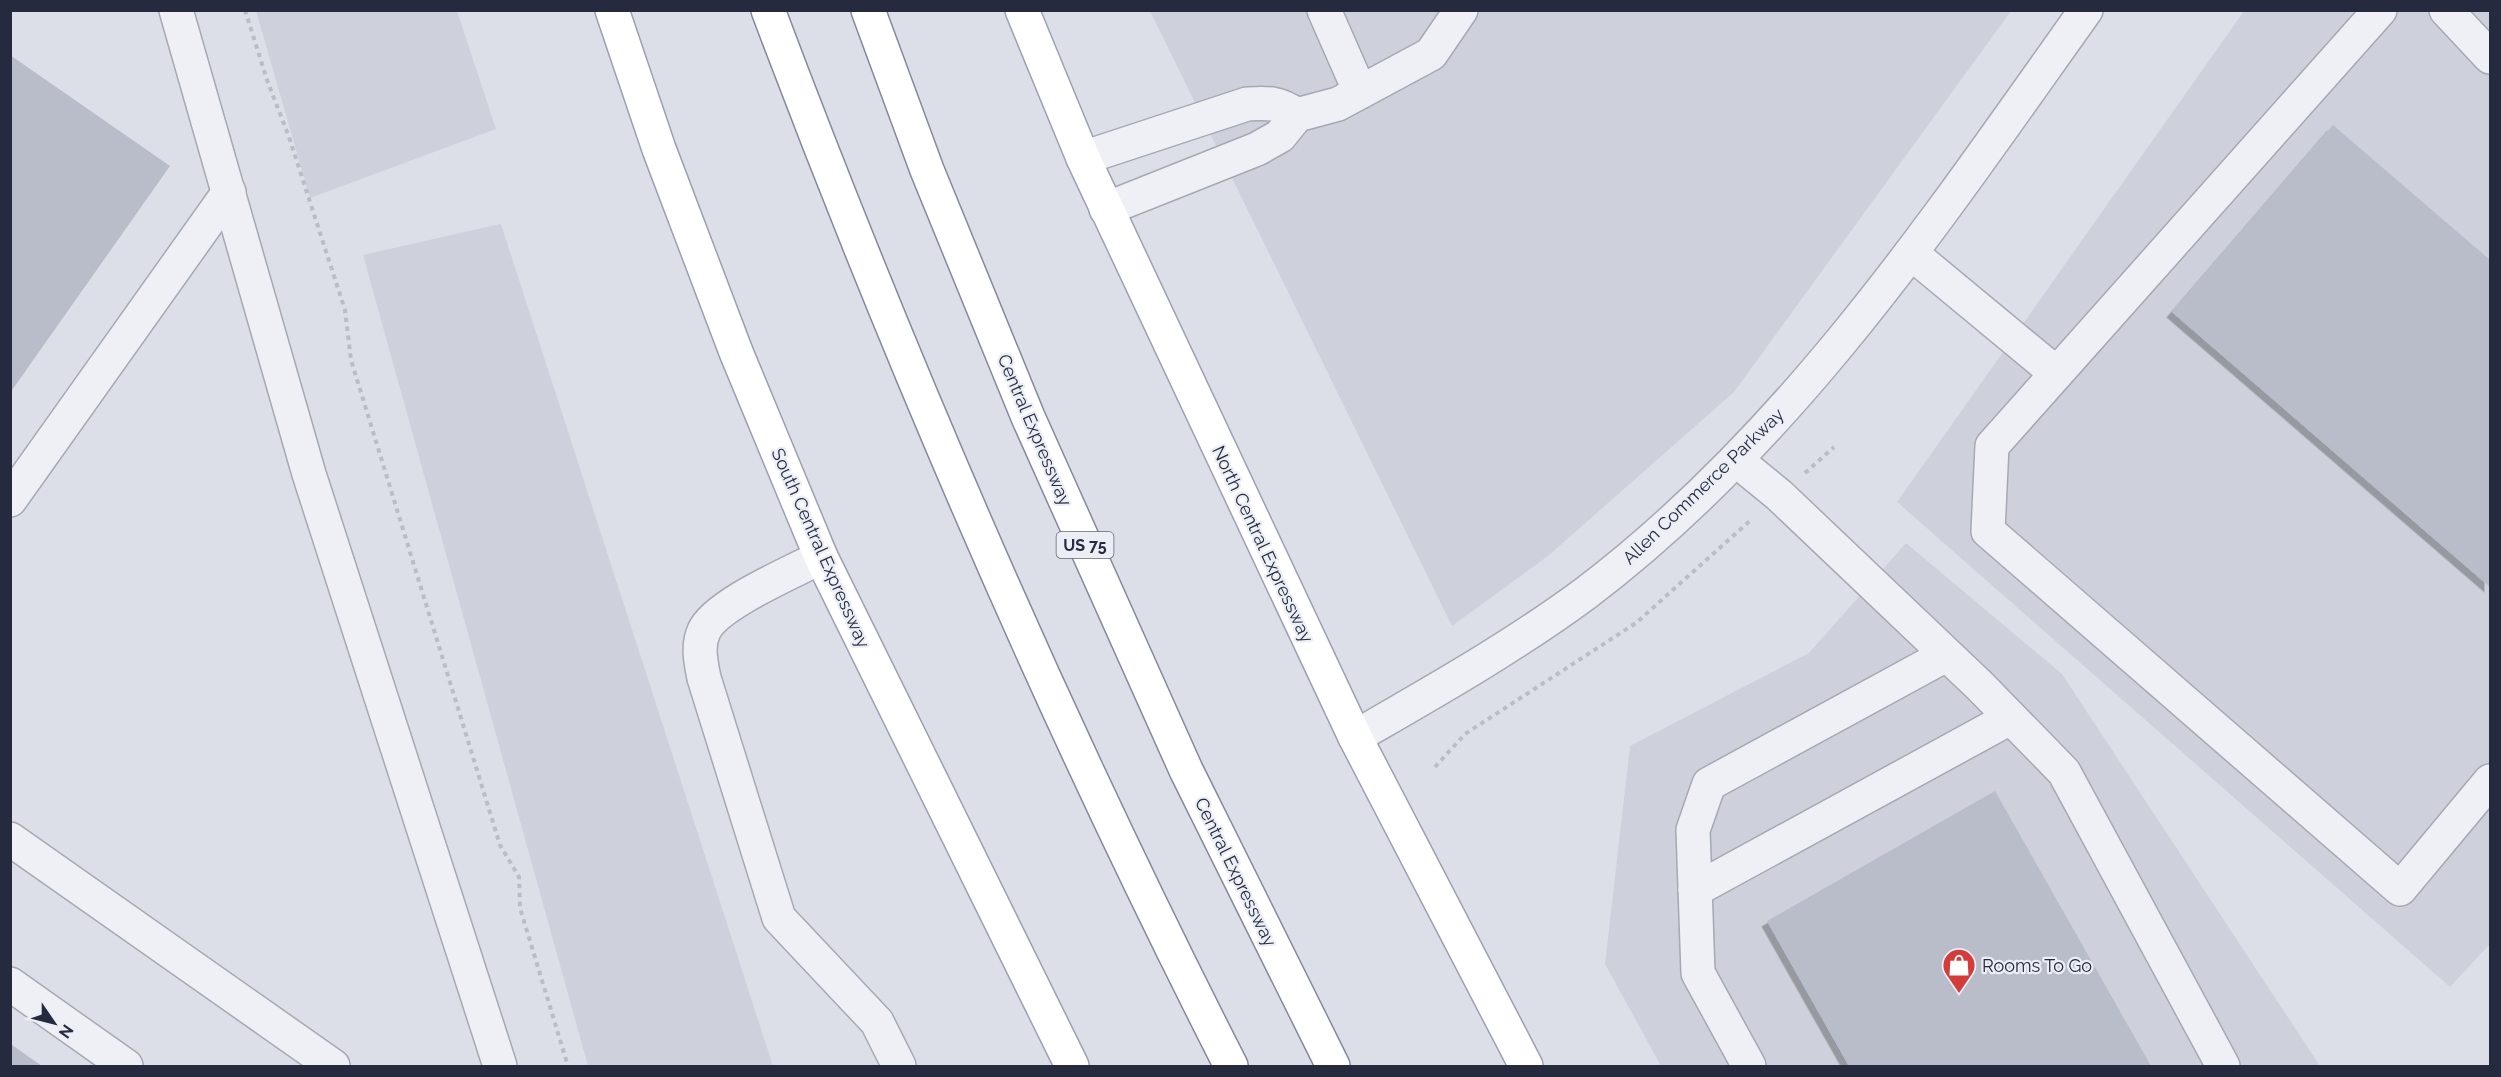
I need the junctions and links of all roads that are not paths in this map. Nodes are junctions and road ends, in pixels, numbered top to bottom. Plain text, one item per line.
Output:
1 (177, 10) edge
2 (612, 10) edge
3 (768, 10) edge
4 (868, 10) edge
5 (1022, 10) edge
6 (1324, 10) edge
7 (1461, 10) edge
8 (2086, 10) edge
9 (2380, 10) edge
10 (2446, 10) edge
11 (2490, 57) edge
12 (1360, 92) junction
13 (1297, 115) junction
14 (1083, 158) junction
15 (229, 192) junction
16 (1106, 209) junction
17 (1911, 253) junction
18 (2056, 373) junction
19 (1736, 460) junction
20 (10, 500) edge
21 (821, 557) junction
22 (1946, 655) junction
23 (2010, 718) junction
24 (1355, 737) junction
25 (2490, 780) edge
26 (10, 839) edge
27 (1695, 890) junction
28 (10, 984) edge
29 (126, 1066) edge
30 (333, 1066) edge
31 (500, 1066) edge
32 (899, 1066) edge
33 (1072, 1066) edge
34 (1231, 1066) edge
35 (1333, 1066) edge
36 (1526, 1066) edge
37 (1749, 1066) edge
38 (2223, 1066) edge

1 - 15 street
2 - 21 main road, South Central Expressway
3 - 34 main road
4 - 35 main road, Central Expressway / US 75
5 - 14 main road, North Central Expressway
6 - 12 street
7 - 12 street
8 - 17 street, Allen Commerce Parkway
9 - 18 street
10 - 11 street
12 - 13 street
13 - 14 street
13 - 16 street
14 - 16 main road, North Central Expressway
15 - 20 street
15 - 31 street
16 - 24 main road, North Central Expressway
17 - 18 street
17 - 19 street, Allen Commerce Parkway
18 - 25 street
19 - 22 street
19 - 24 street, Allen Commerce Parkway
21 - 32 street
21 - 33 main road, South Central Expressway
22 - 23 street
22 - 27 street
23 - 27 street
23 - 38 street
24 - 36 main road, North Central Expressway
26 - 30 street
27 - 37 street
28 - 29 street

